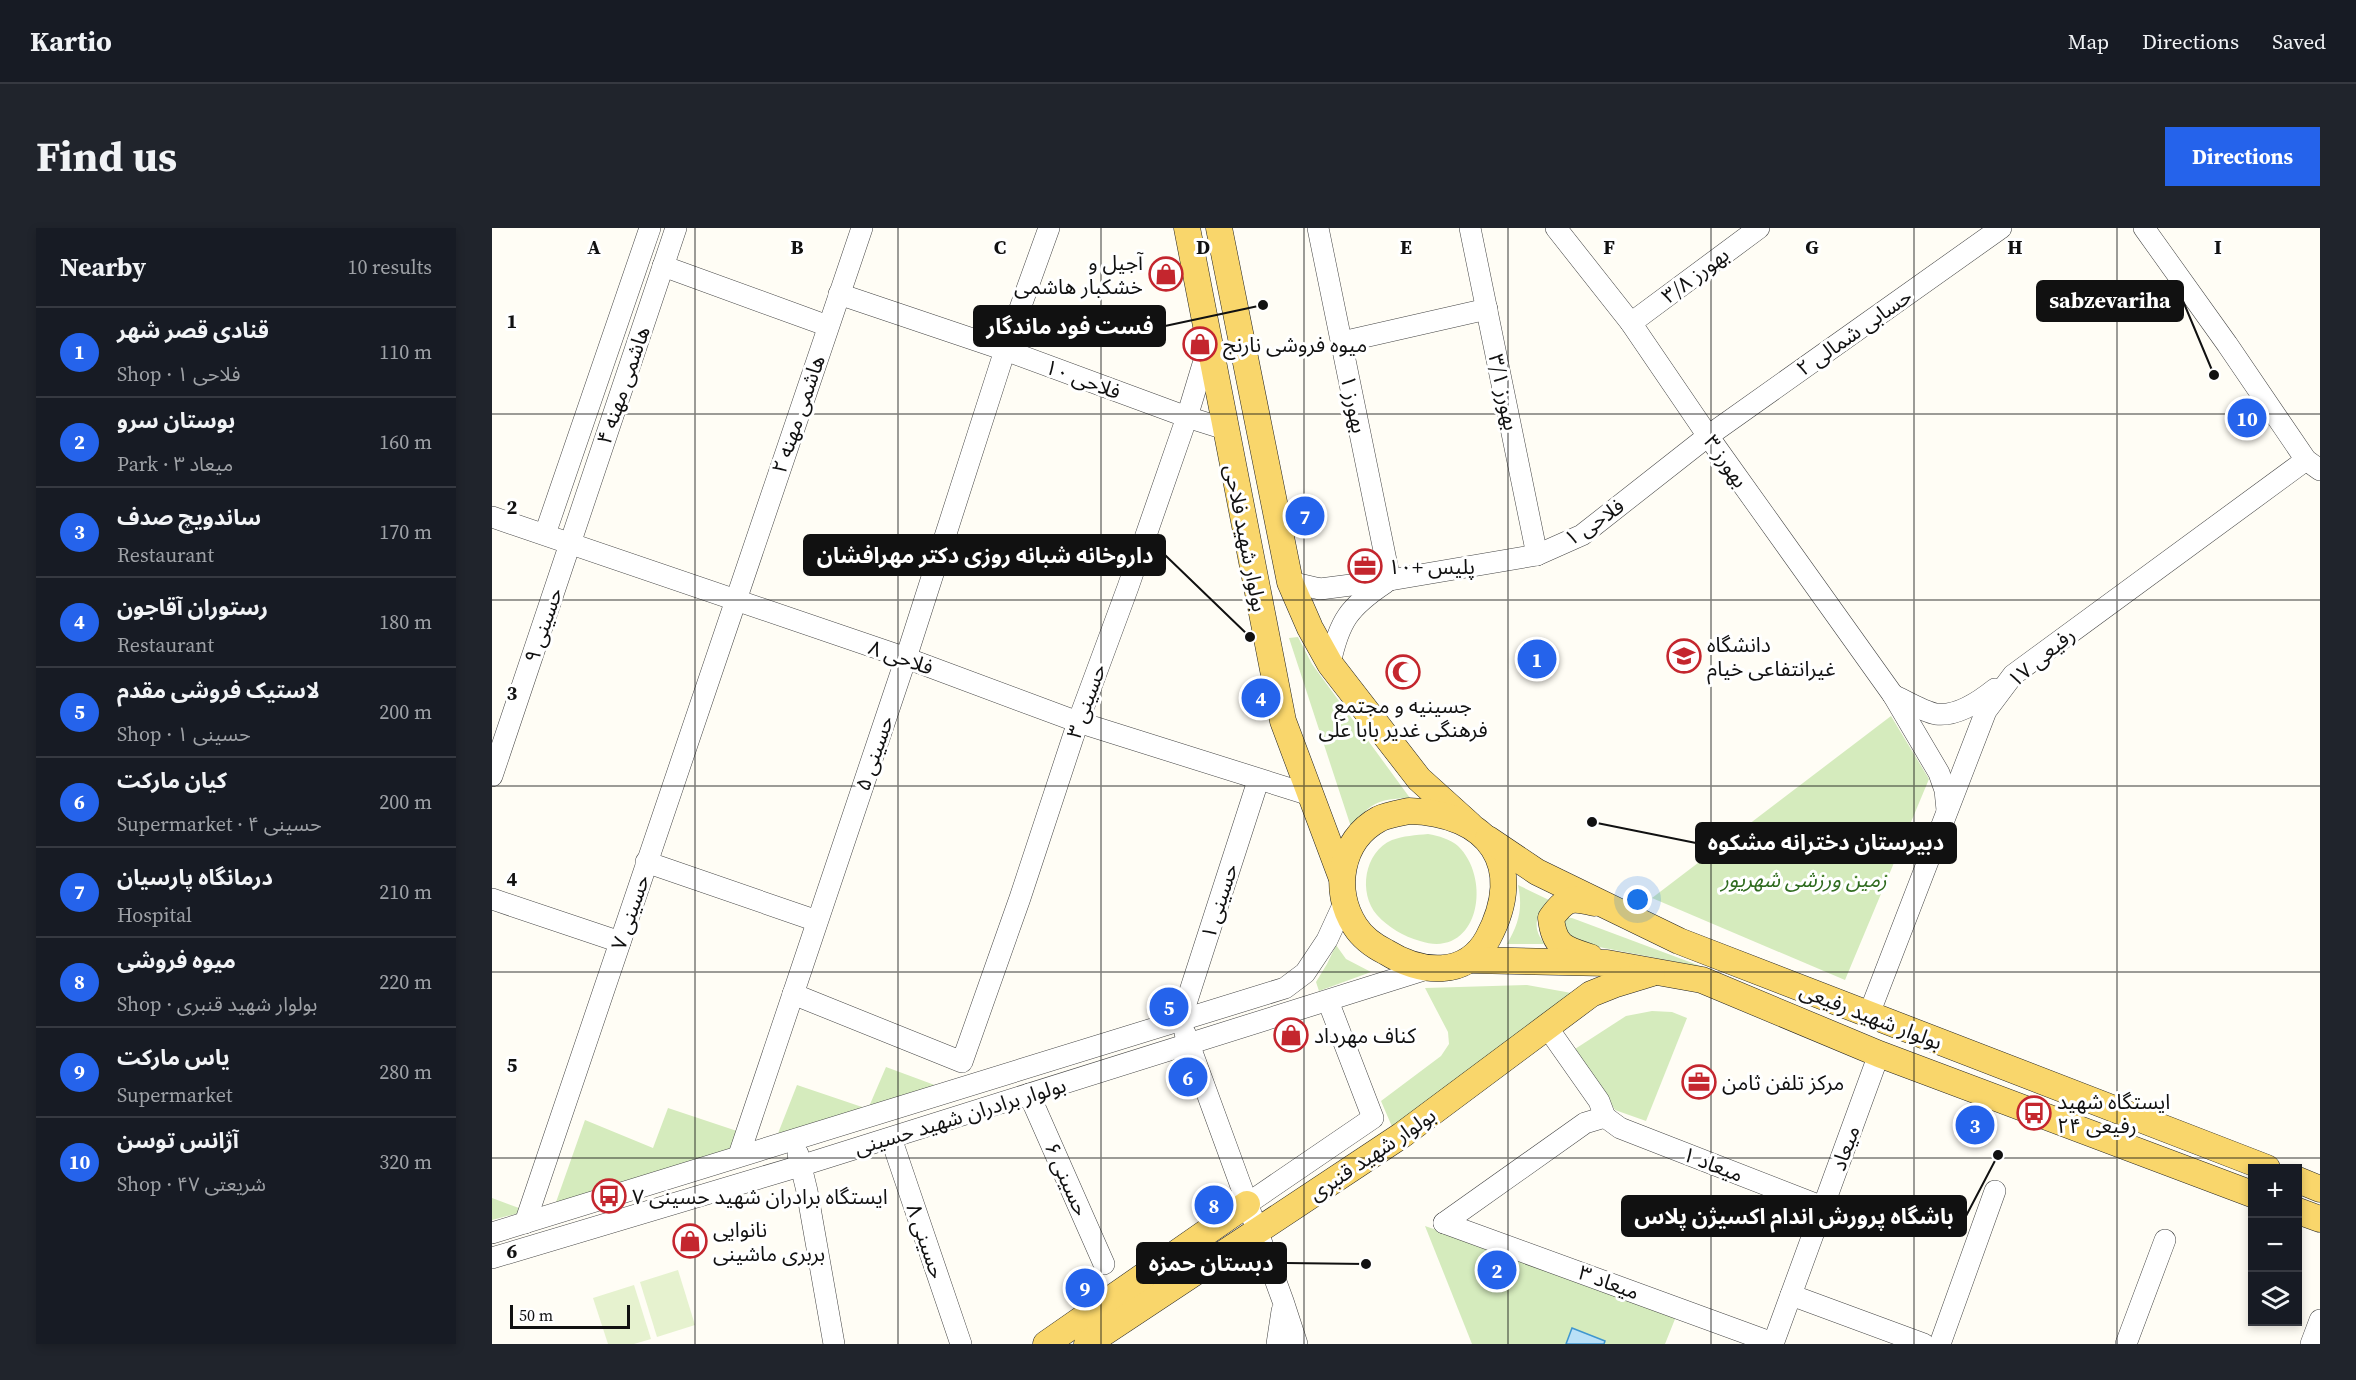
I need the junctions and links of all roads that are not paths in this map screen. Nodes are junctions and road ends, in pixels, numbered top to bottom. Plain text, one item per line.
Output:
1 (650, 228) edge
2 (676, 228) edge
3 (862, 228) edge
4 (1049, 228) edge
5 (1187, 228) edge
6 (1219, 228) edge
7 (1318, 228) edge
8 (1470, 228) edge
9 (1557, 228) edge
10 (1760, 228) edge
11 (2001, 228) edge
12 (2144, 228) edge
13 (663, 266) junction
14 (839, 294) junction
15 (1487, 309) junction
16 (1632, 323) junction
17 (828, 326) junction
18 (1210, 341) junction
19 (1342, 342) junction
20 (1005, 350) junction
21 (1187, 417) junction
22 (1225, 429) junction
23 (1708, 436) junction
24 (2313, 465) edge
25 (492, 517) edge
26 (545, 534) junction
27 (570, 543) junction
28 (1537, 555) junction
29 (1390, 580) junction
30 (1290, 582) junction
31 (735, 601) junction
32 (906, 658) junction
33 (1330, 664) junction
34 (2013, 675) junction
35 (1893, 695) junction
36 (1078, 722) junction
37 (492, 776) edge
38 (1258, 781) junction
39 (1310, 795) junction
40 (1947, 813) junction
41 (1479, 832) junction
42 (646, 862) junction
43 (1341, 876) junction
44 (492, 899) edge
45 (1344, 903) junction
46 (1600, 904) junction
47 (817, 921) junction
48 (620, 942) junction
49 (1470, 960) junction
50 (1607, 963) junction
51 (1427, 969) junction
52 (1659, 971) junction
53 (793, 994) junction
54 (1328, 1001) junction
55 (1869, 1014) junction
56 (1180, 1022) junction
57 (1547, 1027) junction
58 (1190, 1044) junction
59 (1880, 1054) junction
60 (1029, 1094) junction
61 (1605, 1117) junction
62 (891, 1138) junction
63 (794, 1139) junction
64 (739, 1155) junction
65 (2257, 1164) edge
66 (800, 1166) junction
67 (2302, 1182) edge
68 (2320, 1189) edge
69 (1995, 1191) dead end
70 (2248, 1192) edge
71 (1247, 1204) junction
72 (1823, 1207) junction
73 (2302, 1212) edge
74 (2320, 1219) edge
75 (525, 1223) junction
76 (1256, 1231) junction
77 (492, 1233) edge
78 (2165, 1240) dead end
79 (492, 1258) edge
80 (1104, 1264) dead end
81 (1791, 1295) junction
82 (1283, 1301) junction
83 (2320, 1320) edge
84 (1108, 1335) edge
85 (1773, 1343) edge
86 (834, 1344) edge
87 (961, 1344) edge
88 (1046, 1344) edge
89 (1087, 1344) edge
90 (1277, 1344) edge
91 (1297, 1344) edge
92 (1924, 1344) edge
93 (1940, 1344) edge
94 (2126, 1344) edge
95 (2311, 1344) edge

1 - 26 street, هاشمی مهنه ۴
2 - 13 street, هاشمی مهنه ۴
3 - 14 street, هاشمی مهنه ۲
4 - 20 street, حسینی ۵
5 - 18 main road, بولوار شهید فلاحی
6 - 30 main road, بولوار شهید فلاحی
7 - 19 street, بهورز ۱
8 - 15 street, بهورز ۳/۱
9 - 16 street, بهورز ۳
10 - 16 street, بهورز ۳/۸
11 - 23 street, حسابی شمالی ۲
12 - 24 street
13 - 17 street
13 - 27 street, هاشمی مهنه ۴
14 - 17 street, هاشمی مهنه ۲
14 - 20 street, فلاحی ۱۰
15 - 19 street
15 - 28 street, بهورز ۳/۱
16 - 23 street, بهورز ۳
17 - 31 street, هاشمی مهنه ۲
18 - 21 street, حسینی ۳
18 - 22 main road, بولوار شهید فلاحی
19 - 29 street, بهورز ۱
20 - 21 street, فلاحی ۱۰
20 - 32 street, حسینی ۵
21 - 22 street, فلاحی ۱۰
21 - 36 street, حسینی ۳
22 - 39 main road, بولوار شهید فلاحی
23 - 28 street, فلاحی ۱
23 - 35 street, بهورز ۳
24 - 34 street, رفیعی ۱۷
25 - 26 street, فلاحی ۸
26 - 27 street, فلاحی ۸
27 - 31 street, فلاحی ۸
27 - 37 street, حسینی ۹
28 - 29 street, فلاحی ۱
29 - 30 street, فلاحی ۱
29 - 33 street, فلاحی ۱
30 - 33 main road, بولوار شهید فلاحی
31 - 32 street, فلاحی ۸
31 - 42 street, حسینی ۷
32 - 36 street, فلاحی ۸
32 - 47 street, حسینی ۵
33 - 41 main road, بولوار شهید فلاحی
34 - 35 street
34 - 40 street, رفیعی ۱۷
35 - 40 street, بهورز ۳
36 - 38 street, فلاحی ۸
36 - 53 street, حسینی ۳
38 - 39 street, فلاحی ۸
38 - 56 street, حسینی ۱
39 - 43 main road, بولوار شهید فلاحی
40 - 55 street, رفیعی ۱۷
41 - 43 main road
41 - 46 main road, بولوار شهید رفیعی
41 - 49 main road
42 - 47 street
42 - 48 street, حسینی ۷
43 - 45 main road
44 - 48 street
45 - 51 main road
45 - 56 street, بولوار برادران شهید حسینی
46 - 50 main road
46 - 55 main road, بولوار شهید رفیعی
47 - 53 street, حسینی ۵
48 - 75 street, حسینی ۷
49 - 50 main road, بولوار شهید رفیعی
49 - 51 main road
50 - 52 main road, بولوار شهید رفیعی
51 - 54 street, بولوار برادران شهید حسینی
52 - 57 main road, بولوار شهید قنبری
52 - 59 main road, بولوار شهید رفیعی
53 - 64 street, حسینی ۵
54 - 58 street, بولوار برادران شهید حسینی
54 - 71 street, بولوار شهید قنبری
55 - 65 main road, بولوار شهید رفیعی
56 - 58 street
56 - 63 street, بولوار برادران شهید حسینی
57 - 61 street
57 - 76 main road, بولوار شهید قنبری
58 - 60 street, بولوار برادران شهید حسینی
58 - 71 street
59 - 70 main road, بولوار شهید رفیعی
59 - 72 street, میعاد
60 - 62 street, بولوار برادران شهید حسینی
60 - 80 street, حسینی ۶
61 - 72 street, میعاد ۱
61 - 85 street, میعاد ۳
62 - 66 street, بولوار برادران شهید حسینی
62 - 87 street, حسینی ۸
63 - 64 street, بولوار برادران شهید حسینی
63 - 66 street
64 - 75 street, بولوار برادران شهید حسینی
66 - 79 street, بولوار برادران شهید حسینی
66 - 86 street
67 - 68 main road
69 - 93 street
71 - 76 street
71 - 88 main road, بولوار شهید قنبری
72 - 81 street, میعاد
73 - 74 main road
75 - 77 street, بولوار برادران شهید حسینی
76 - 82 street
76 - 84 main road, بولوار شهید قنبری
78 - 94 street
81 - 85 street, میعاد
81 - 92 street
82 - 90 street
82 - 91 street
83 - 95 street
84 - 89 main road, بولوار شهید قنبری

